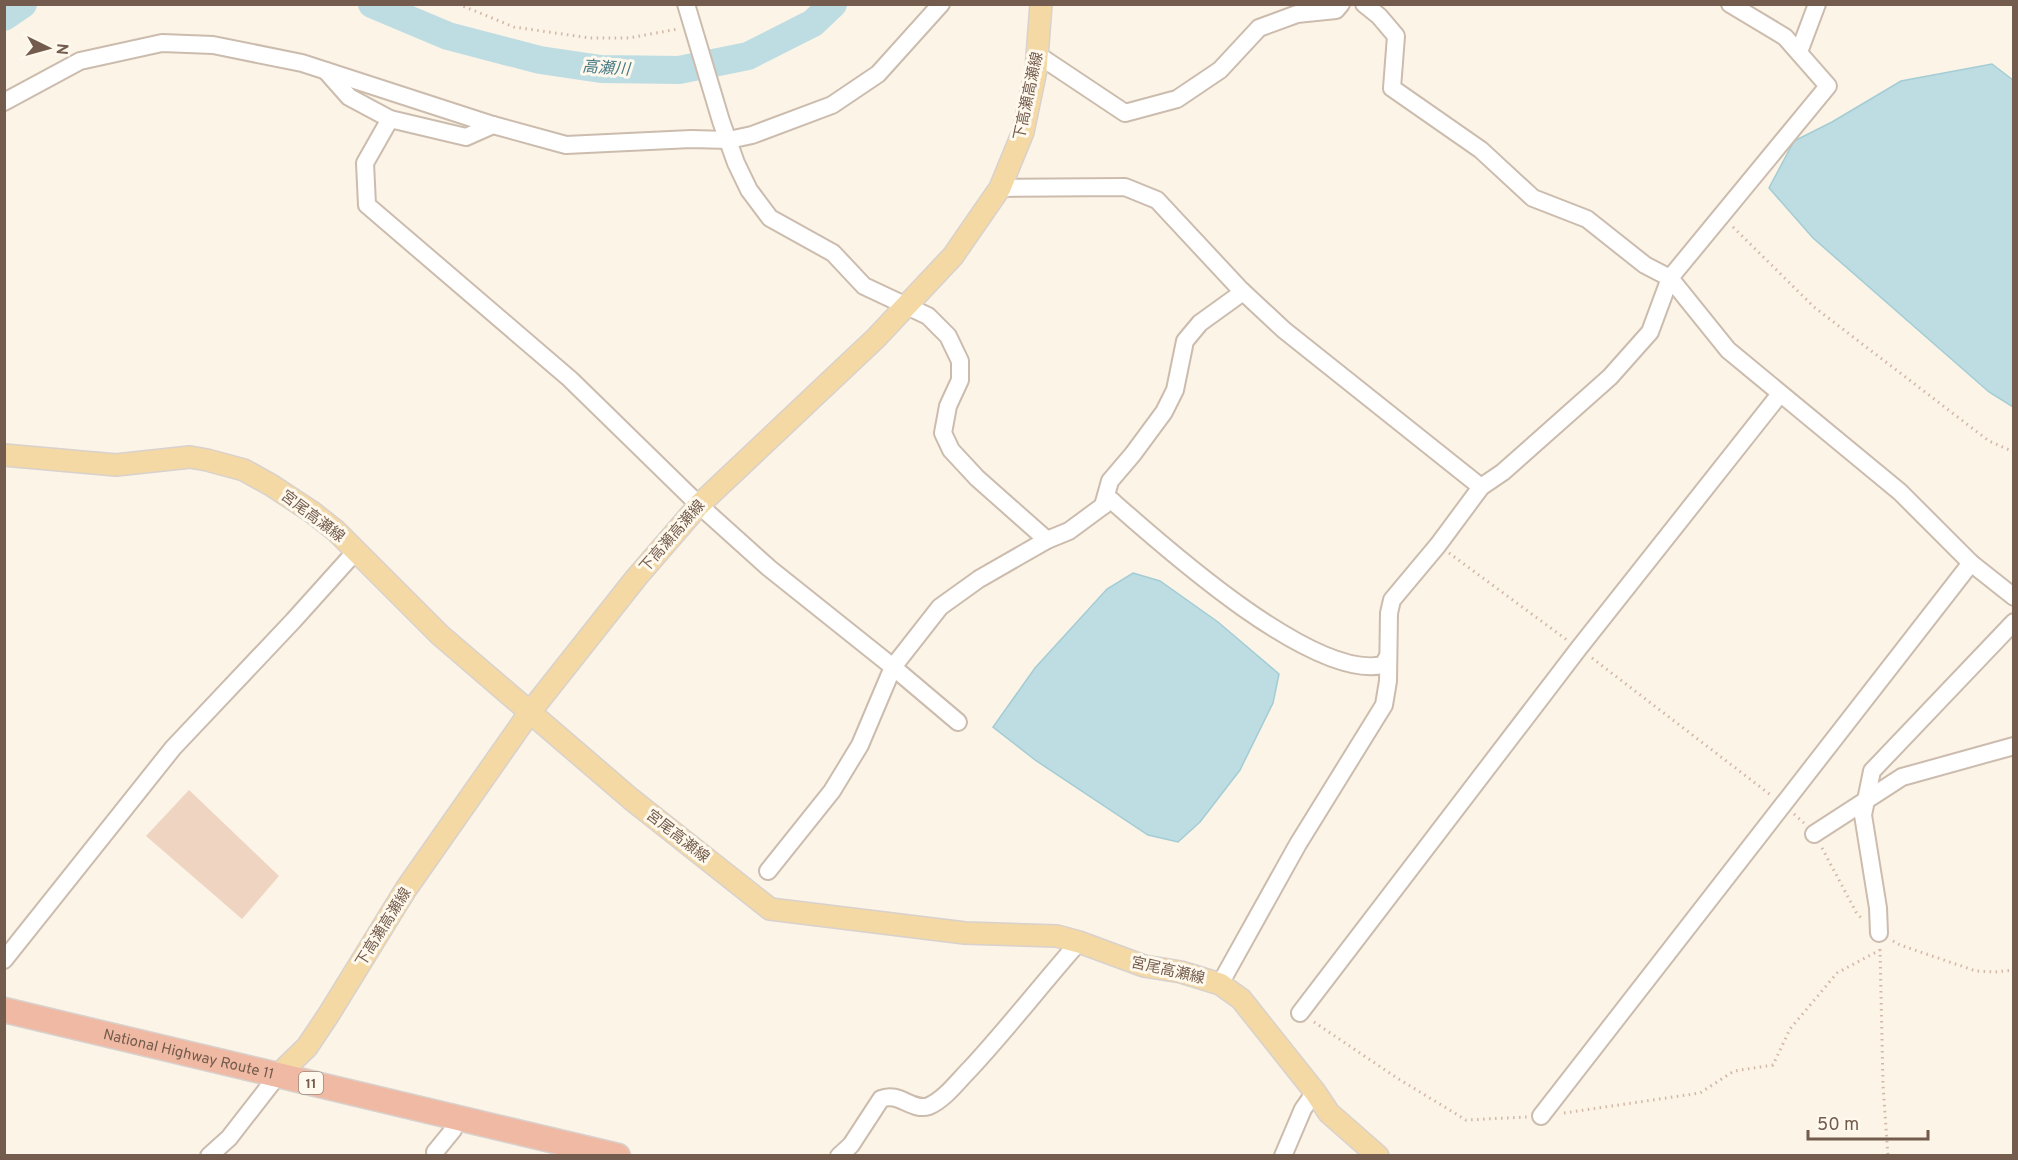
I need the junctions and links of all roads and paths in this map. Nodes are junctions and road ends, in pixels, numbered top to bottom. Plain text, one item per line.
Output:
1 (458, 4) edge
2 (686, 4) edge
3 (941, 4) edge
4 (1041, 4) edge
5 (1341, 4) edge
6 (1364, 4) edge
7 (1730, 4) edge
8 (1817, 4) edge
9 (682, 28) dead end
10 (1799, 52) junction
11 (1038, 56) junction
12 (325, 71) junction
13 (4, 102) edge
14 (390, 119) junction
15 (493, 125) junction
16 (729, 140) junction
17 (1000, 188) junction
18 (1722, 216) junction
19 (1670, 278) junction
20 (1243, 292) junction
21 (906, 305) junction
22 (1780, 394) junction
23 (2013, 452) edge
24 (4, 455) edge
25 (1480, 487) junction
26 (699, 505) junction
27 (1103, 506) junction
28 (1047, 540) junction
29 (1438, 545) junction
30 (356, 551) junction
31 (1971, 563) junction
32 (2013, 597) edge
33 (2013, 622) edge
34 (1578, 648) junction
35 (1387, 658) junction
36 (893, 667) junction
37 (530, 712) junction
38 (958, 722) dead end
39 (2013, 746) edge
40 (1866, 799) junction
41 (1783, 805) junction
42 (1814, 834) dead end
43 (768, 871) dead end
44 (1879, 933) joint
45 (1079, 942) junction
46 (4, 960) edge
47 (1220, 984) junction
48 (4, 1010) edge
49 (1300, 1012) dead end
50 (278, 1075) junction
51 (1315, 1092) junction
52 (1541, 1116) dead end
53 (457, 1117) junction
54 (209, 1155) edge
55 (436, 1155) edge
56 (618, 1155) edge
57 (839, 1155) edge
58 (1283, 1155) edge
59 (1378, 1155) edge
60 (1888, 1155) edge

1 - 9 path
2 - 16 street
3 - 16 street
4 - 11 main road, 下高瀬高瀬線
5 - 11 street
6 - 19 street
7 - 10 street
8 - 10 street
10 - 18 street
11 - 17 main road, 下高瀬高瀬線
12 - 13 street
12 - 14 street
12 - 15 street
14 - 15 street
14 - 26 street
15 - 16 street
16 - 21 street
17 - 20 street
17 - 21 main road, 下高瀬高瀬線
18 - 19 street
18 - 23 path
19 - 22 street
19 - 25 street
20 - 25 street
20 - 27 street
21 - 26 main road, 下高瀬高瀬線
21 - 28 street
22 - 31 street
22 - 34 street
24 - 30 main road, 宮尾高瀬線
25 - 29 street
26 - 36 street
26 - 37 main road, 下高瀬高瀬線
27 - 28 street
27 - 35 street
28 - 36 street
29 - 34 path
29 - 35 street
30 - 37 main road, 宮尾高瀬線
30 - 46 street
31 - 32 street
31 - 41 street
33 - 40 street
34 - 41 path
34 - 49 street
35 - 47 street
36 - 38 street
36 - 43 street
37 - 45 main road, 宮尾高瀬線
37 - 50 main road, 下高瀬高瀬線
39 - 40 street
40 - 42 street
40 - 44 street
41 - 52 street
44 - 60 path
45 - 47 main road, 宮尾高瀬線
45 - 57 street
47 - 51 main road, 宮尾高瀬線
48 - 50 highway, National Highway Route 11 / 11
50 - 53 highway, National Highway Route 11 / 11
50 - 54 street
51 - 58 street
51 - 59 main road, 宮尾高瀬線
53 - 55 street
53 - 56 highway, National Highway Route 11 / 11

